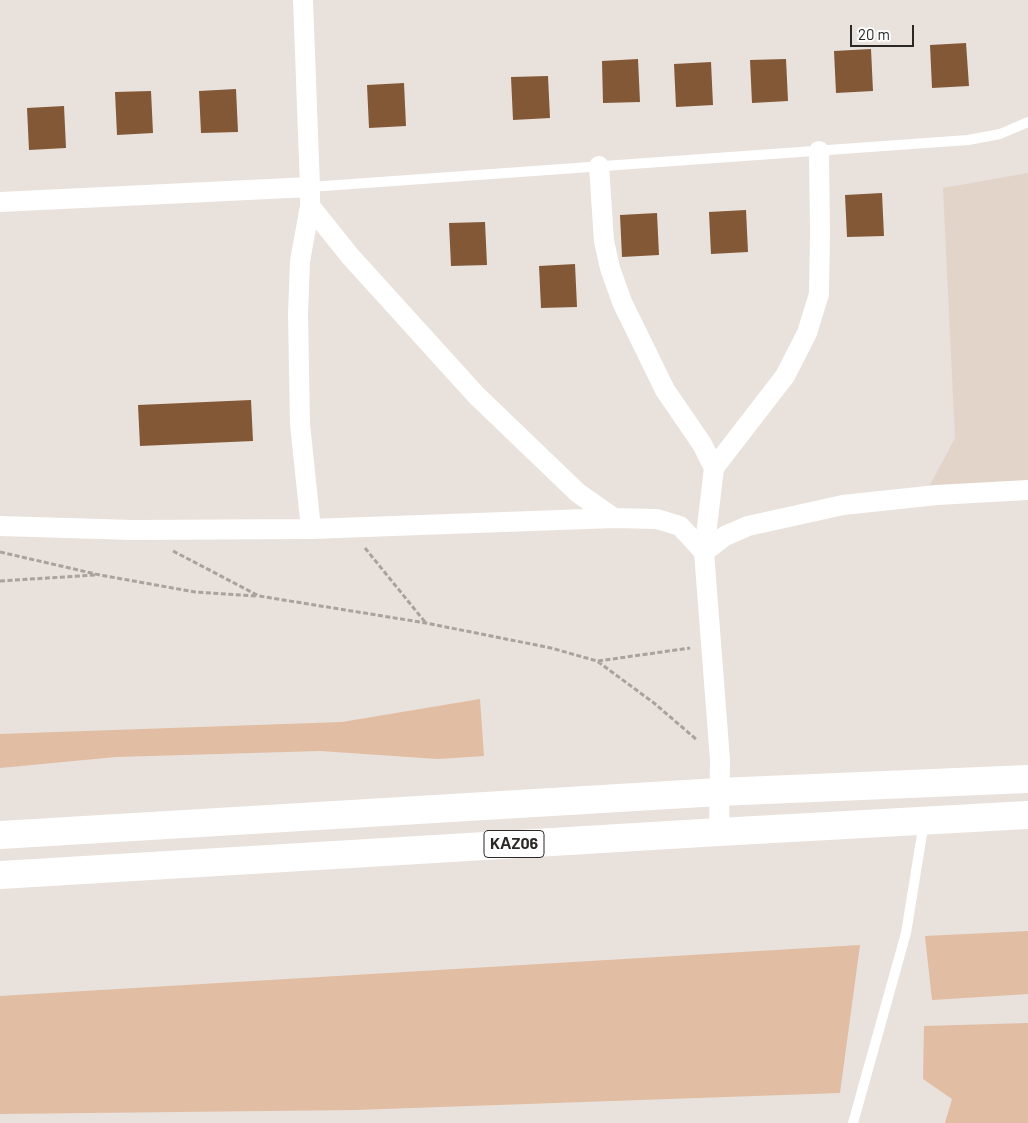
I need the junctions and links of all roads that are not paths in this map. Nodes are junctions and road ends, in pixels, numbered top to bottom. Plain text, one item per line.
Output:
1 (302, 0) edge
2 (1028, 122) edge
3 (819, 151) junction
4 (599, 166) junction
5 (310, 196) junction
6 (0, 202) edge
7 (714, 468) junction
8 (1028, 490) edge
9 (614, 518) junction
10 (0, 526) edge
11 (311, 529) junction
12 (704, 552) junction
13 (1028, 779) edge
14 (719, 792) junction
15 (1028, 815) edge
16 (925, 821) junction
17 (719, 832) junction
18 (0, 835) edge
19 (0, 875) edge
20 (853, 1123) edge

1 - 5 street
2 - 3 lane
3 - 4 lane
3 - 7 street
4 - 5 lane
4 - 7 street
5 - 6 street
5 - 9 street
5 - 11 street
7 - 12 street
8 - 12 street
9 - 11 street
9 - 12 street
10 - 11 street
12 - 14 street
13 - 14 highway, KАZ06
14 - 17 street
14 - 18 highway, KАZ06
15 - 16 highway, KАZ06
16 - 17 highway, KАZ06
16 - 20 lane
17 - 19 highway, KАZ06

